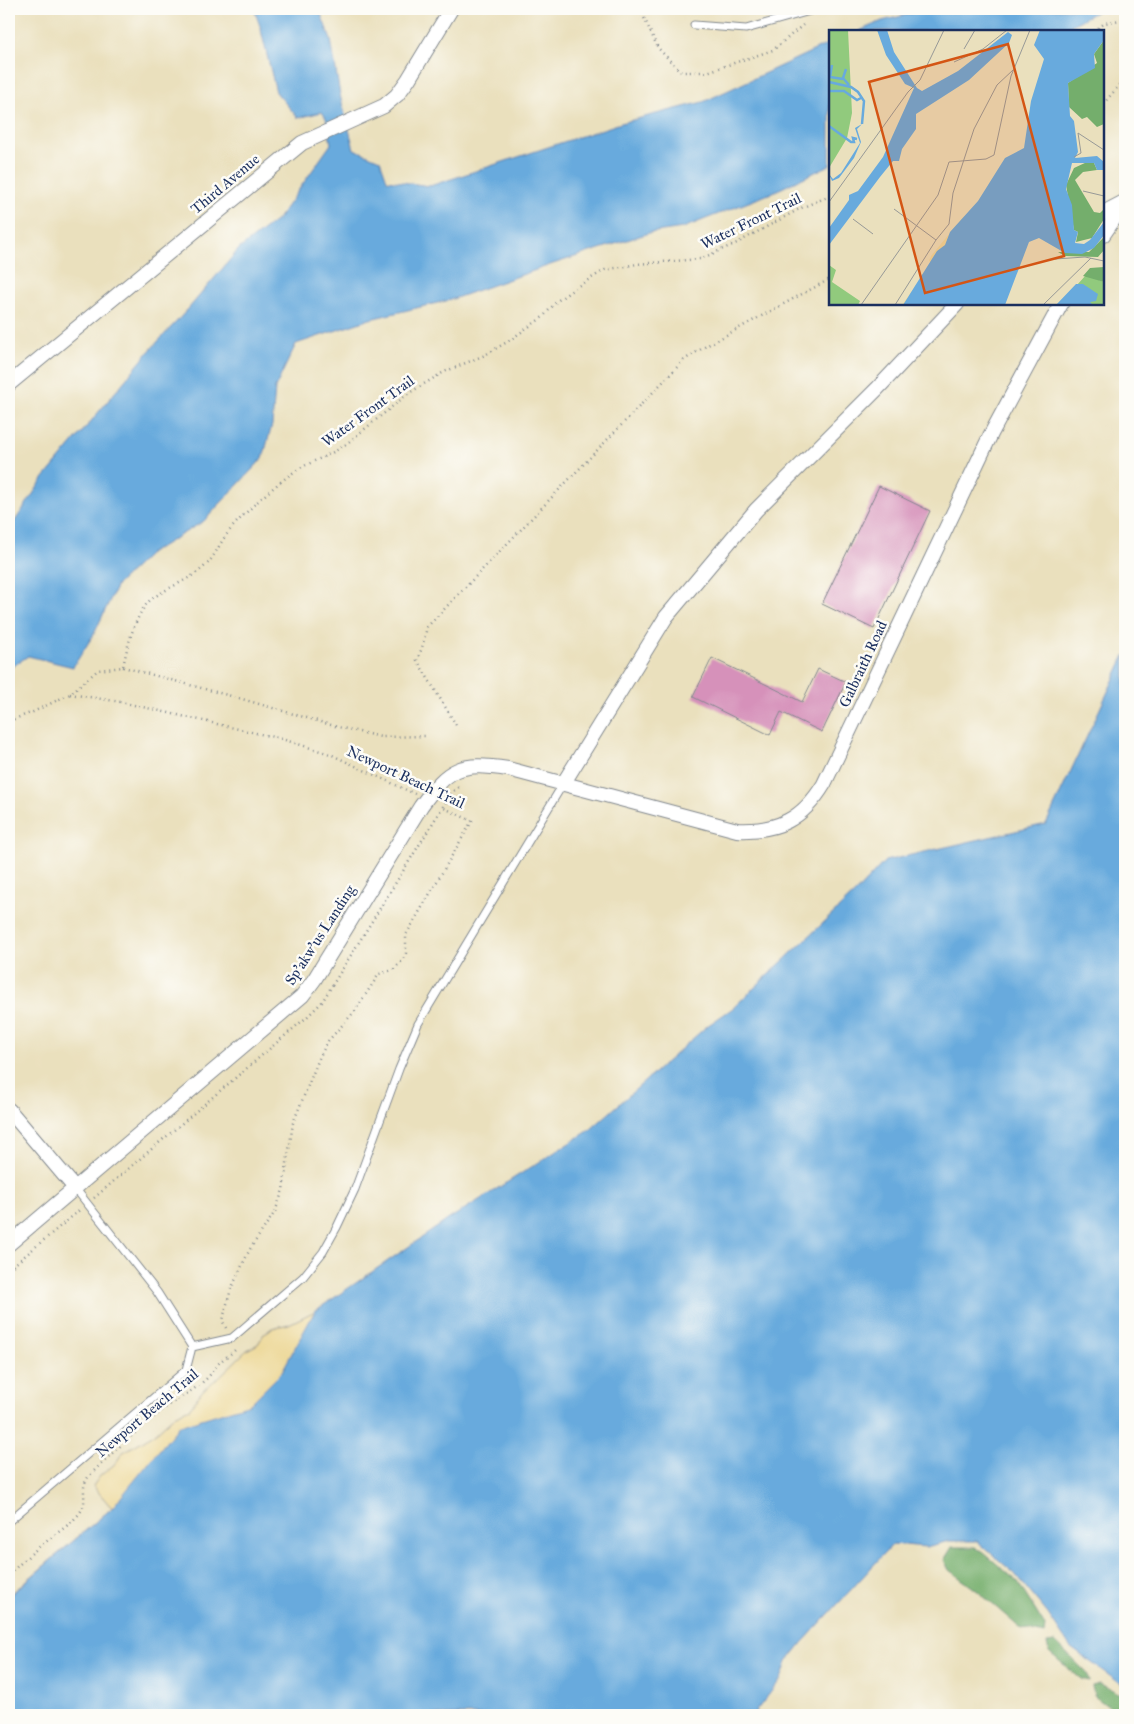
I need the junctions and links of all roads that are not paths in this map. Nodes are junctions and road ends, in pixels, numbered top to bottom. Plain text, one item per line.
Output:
1 (451, 9) edge
2 (817, 9) edge
3 (694, 25) dead end
4 (1125, 202) edge
5 (1104, 212) edge
6 (1104, 234) edge
7 (956, 305) edge
8 (1060, 305) edge
9 (9, 384) edge
10 (563, 784) junction
11 (9, 1110) edge
12 (75, 1188) junction
13 (9, 1244) edge
14 (192, 1347) junction
15 (9, 1522) edge

1 - 9 street, Third Avenue
2 - 3 lane
4 - 5 street
4 - 6 street
7 - 10 street
8 - 10 street, Galbraith Road
10 - 12 street, Sp’akw’us Landing
10 - 14 lane
11 - 12 street
12 - 13 street, Sp’akw’us Landing
12 - 14 lane
14 - 15 lane

